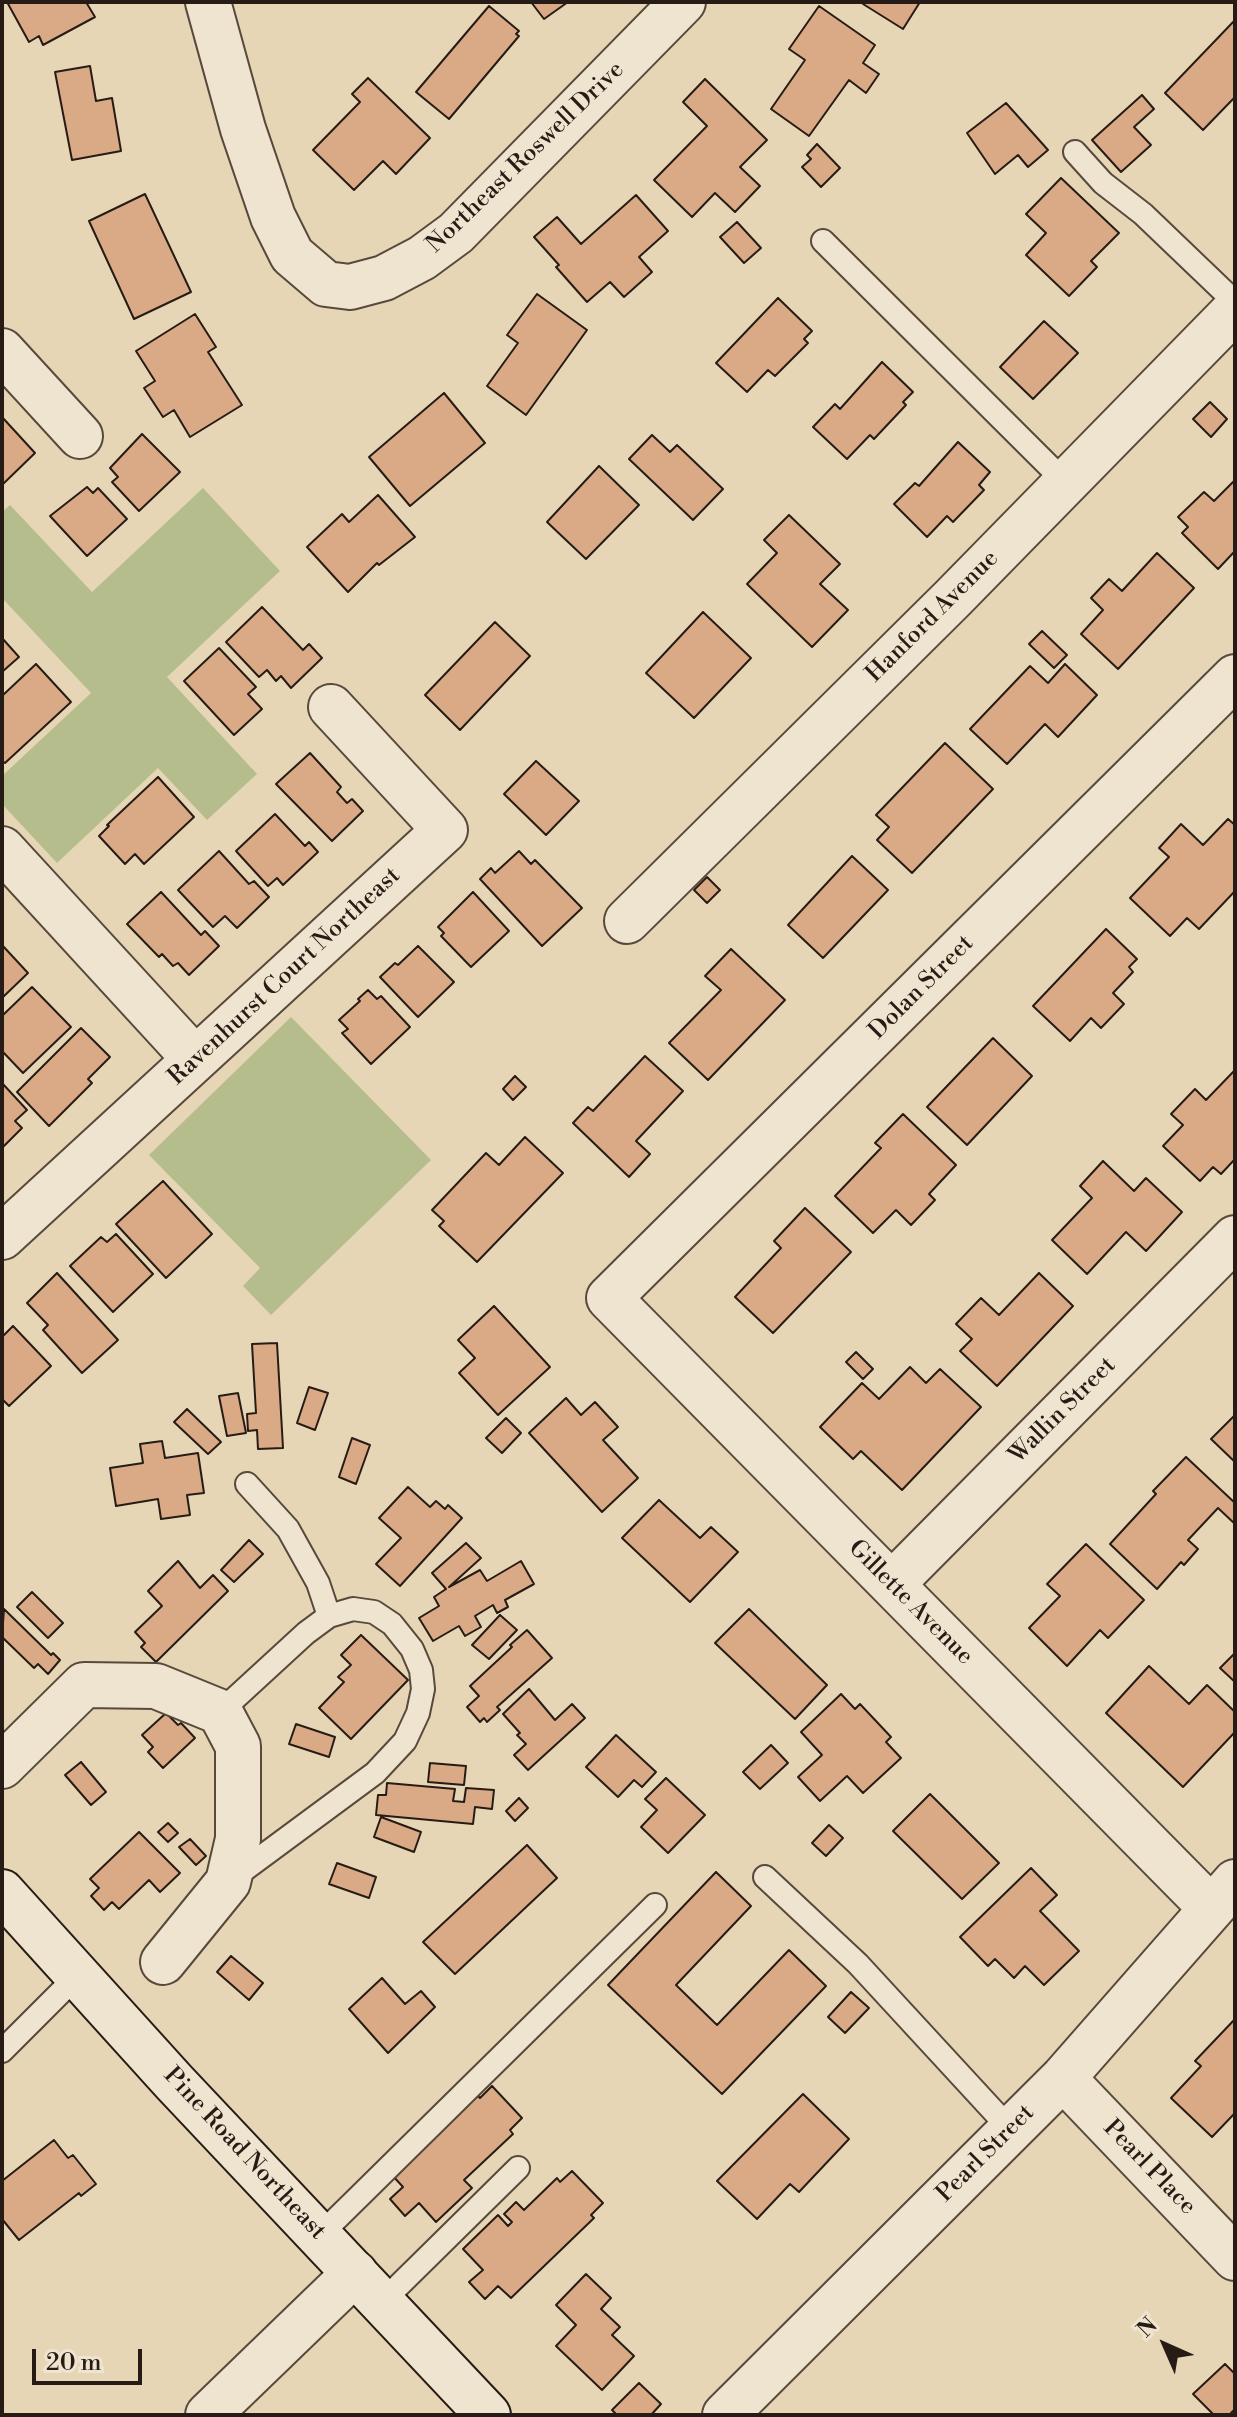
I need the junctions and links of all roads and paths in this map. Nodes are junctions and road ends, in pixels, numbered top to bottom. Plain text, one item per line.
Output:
1 (208, 2) edge
2 (683, 2) edge
3 (1075, 152) dead end
4 (823, 241) dead end
5 (1235, 302) edge
6 (1235, 310) edge
7 (2, 351) edge
8 (80, 436) dead end
9 (1066, 483) junction
10 (1235, 677) edge
11 (331, 707) dead end
12 (2, 849) edge
13 (627, 921) dead end
14 (195, 1059) junction
15 (2, 1237) edge
16 (1235, 1238) edge
17 (609, 1298) joint
18 (247, 1484) dead end
19 (892, 1584) junction
20 (329, 1616) junction
21 (220, 1712) junction
22 (2, 1766) edge
23 (765, 1877) dead end
24 (228, 1882) junction
25 (2, 1892) edge
26 (1223, 1894) edge
27 (655, 1905) dead end
28 (163, 1962) dead end
29 (78, 1975) junction
30 (2, 2051) edge
31 (1063, 2078) junction
32 (1011, 2130) junction
33 (518, 2168) dead end
34 (320, 2235) junction
35 (1235, 2258) edge
36 (369, 2288) junction
37 (208, 2415) edge
38 (488, 2415) edge
39 (725, 2415) edge

1 - 2 street, Northeast Roswell Drive
3 - 5 lane
4 - 9 lane
6 - 9 street, Hanford Avenue
7 - 8 street
9 - 13 street, Hanford Avenue
10 - 17 street, Dolan Street
11 - 14 street, Ravenhurst Court Northeast
12 - 14 street
14 - 15 street, Ravenhurst Court Northeast
16 - 19 street, Wallin Street
17 - 19 street, Gillette Avenue
18 - 20 lane
19 - 26 street, Gillette Avenue
20 - 21 lane
20 - 24 lane
21 - 22 street
21 - 24 street
23 - 32 lane
24 - 28 street
25 - 29 street, Pine Road Northeast
26 - 31 street, Pearl Street
27 - 34 lane
29 - 30 lane
29 - 34 street, Pine Road Northeast
31 - 32 street, Pearl Street
31 - 35 street, Pearl Place
32 - 39 street, Pearl Street
33 - 36 lane
34 - 36 street, Pine Road Northeast
36 - 37 street
36 - 38 street, Pine Road Northeast

